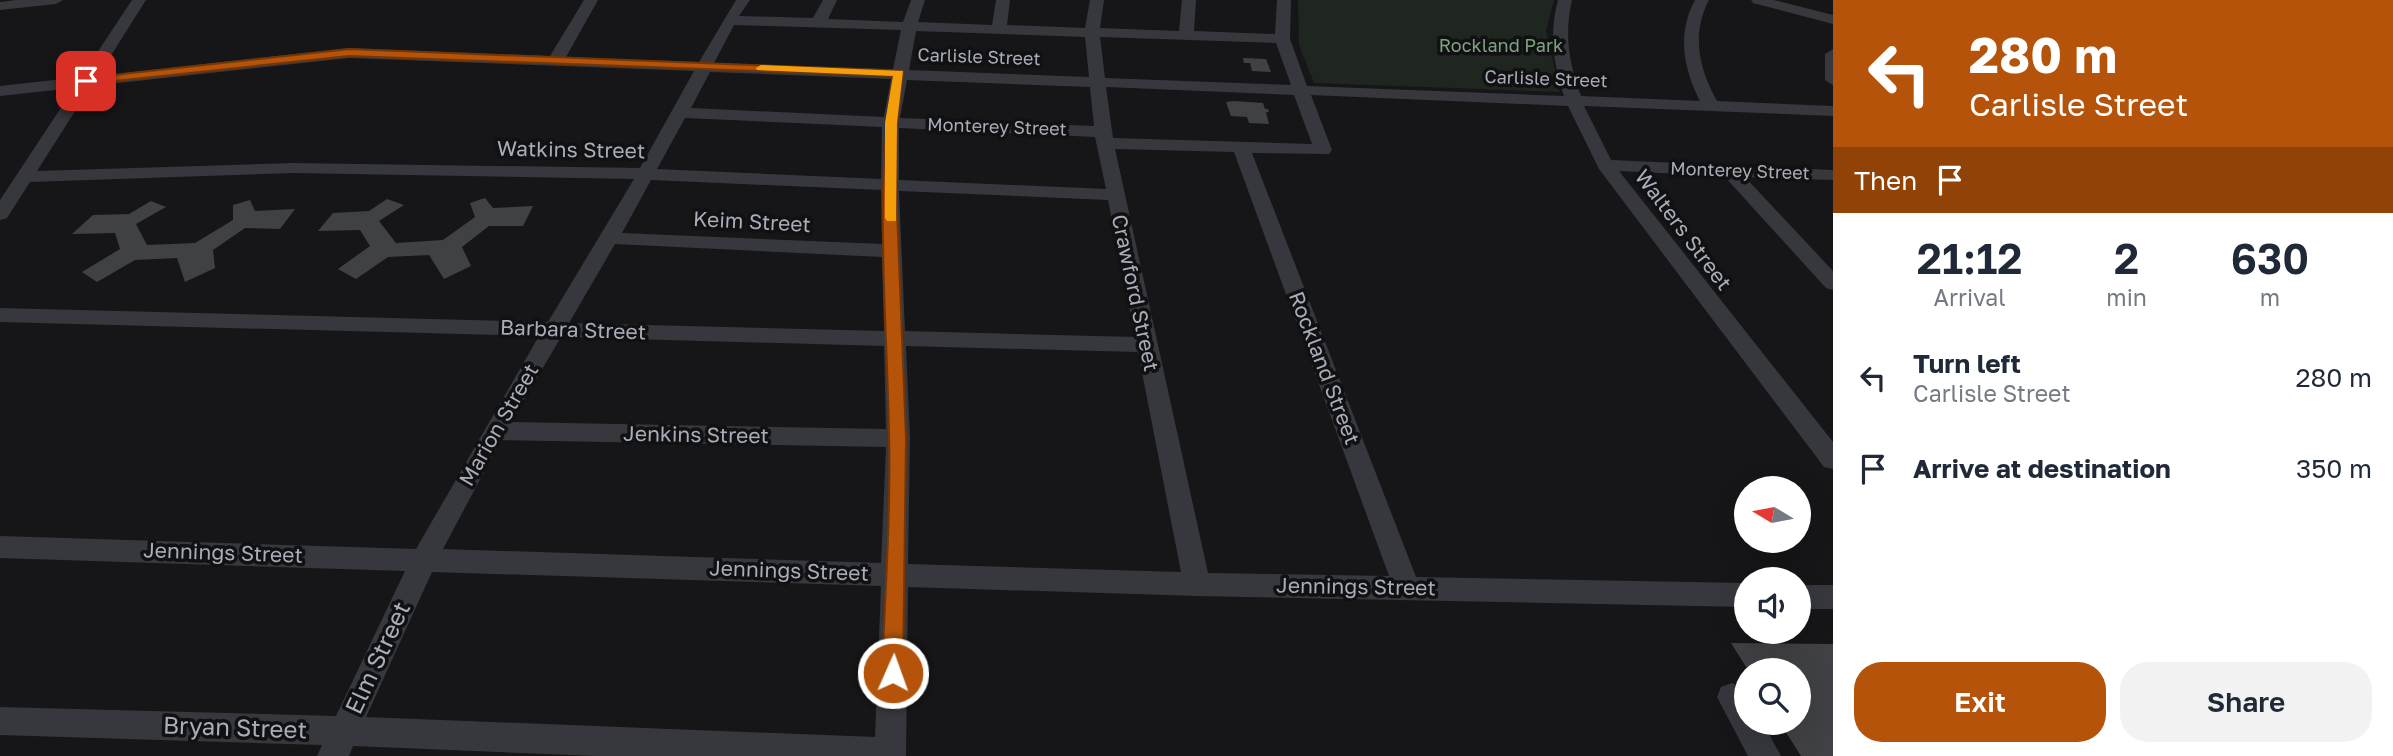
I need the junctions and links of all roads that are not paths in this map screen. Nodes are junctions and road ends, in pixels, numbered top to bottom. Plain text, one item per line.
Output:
1 (56, 0) edge
2 (139, 0) edge
3 (591, 0) edge
4 (743, 0) edge
5 (830, 0) edge
6 (918, 0) edge
7 (1003, 0) edge
8 (1097, 0) edge
9 (1189, 0) edge
10 (1284, 0) edge
11 (1565, 0) edge
12 (1702, 0) edge
13 (1758, 0) edge
14 (1812, 0) edge
15 (29, 1) edge
16 (0, 6) edge
17 (1833, 6) edge
18 (729, 20) junction
19 (1833, 20) edge
20 (820, 22) junction
21 (909, 26) junction
22 (999, 29) junction
23 (1092, 33) junction
24 (1186, 36) junction
25 (1282, 39) junction
26 (1833, 54) edge
27 (556, 60) junction
28 (704, 66) junction
29 (899, 73) junction
30 (1833, 80) edge
31 (86, 81) junction
32 (1096, 81) junction
33 (1299, 89) junction
34 (0, 91) edge
35 (1575, 100) junction
36 (1710, 104) junction
37 (1833, 111) edge
38 (680, 113) junction
39 (891, 123) junction
40 (1104, 138) junction
41 (1241, 148) junction
42 (1605, 166) junction
43 (1730, 171) junction
44 (646, 174) junction
45 (1833, 175) edge
46 (25, 177) junction
47 (890, 185) junction
48 (1115, 195) junction
49 (0, 214) edge
50 (609, 238) junction
51 (894, 251) junction
52 (1833, 283) edge
53 (0, 315) edge
54 (554, 331) junction
55 (894, 340) junction
56 (1146, 345) junction
57 (494, 431) junction
58 (898, 438) junction
59 (1833, 460) edge
60 (0, 547) edge
61 (424, 559) junction
62 (896, 575) junction
63 (1196, 584) junction
64 (1406, 588) junction
65 (1734, 596) edge
66 (1811, 597) edge
67 (1833, 597) edge
68 (1732, 697) dead end
69 (0, 721) edge
70 (338, 743) edge
71 (890, 754) edge
72 (1765, 756) edge

1 - 15 street
2 - 31 street
3 - 27 street
4 - 18 street, Marion Street
5 - 20 street
6 - 21 street
7 - 22 street
8 - 23 street, Crawford Street
9 - 24 street
10 - 25 street
11 - 35 street, Walters Street
12 - 36 street
13 - 19 street
14 - 17 street
15 - 16 street
18 - 20 street
18 - 28 street, Marion Street
20 - 21 street
21 - 22 street
21 - 29 street
22 - 23 street
23 - 24 street
23 - 32 street, Crawford Street
24 - 25 street
25 - 33 street
26 - 30 street
27 - 28 street, Carlisle Street
27 - 31 street, Carlisle Street
28 - 29 street, Carlisle Street
28 - 38 street, Marion Street
29 - 32 street, Carlisle Street
29 - 39 street
31 - 34 street, Carlisle Street
31 - 46 street
32 - 33 street, Carlisle Street
32 - 40 street, Crawford Street
33 - 35 street, Carlisle Street
33 - 41 street, Monterey Street
35 - 36 street, Carlisle Street
35 - 42 street, Walters Street
36 - 37 street, Carlisle Street
38 - 39 street, Monterey Street
38 - 44 street, Marion Street
39 - 40 street, Monterey Street
39 - 47 street
40 - 41 street, Monterey Street
40 - 48 street, Crawford Street
41 - 64 street, Rockland Street
42 - 43 street, Monterey Street
42 - 59 street, Walters Street
43 - 45 street, Monterey Street
43 - 52 street
44 - 46 street, Watkins Street
44 - 47 street, Watkins Street
44 - 50 street, Marion Street
46 - 49 street
47 - 48 street, Watkins Street
47 - 51 street
48 - 56 street, Crawford Street
50 - 51 street, Keim Street
50 - 54 street, Marion Street
51 - 55 street
53 - 54 street, Barbara Street
54 - 55 street, Barbara Street
54 - 57 street, Marion Street
55 - 56 street, Barbara Street
55 - 58 street
56 - 63 street, Crawford Street
57 - 58 street, Jenkins Street
57 - 61 street, Marion Street
58 - 62 street
60 - 61 street, Jennings Street
61 - 62 street, Jennings Street
61 - 70 street, Elm Street
62 - 63 street, Jennings Street
62 - 71 street
63 - 64 street, Jennings Street
64 - 65 street, Jennings Street
66 - 67 street
68 - 72 street
69 - 70 street, Bryan Street
70 - 71 street, Bryan Street

